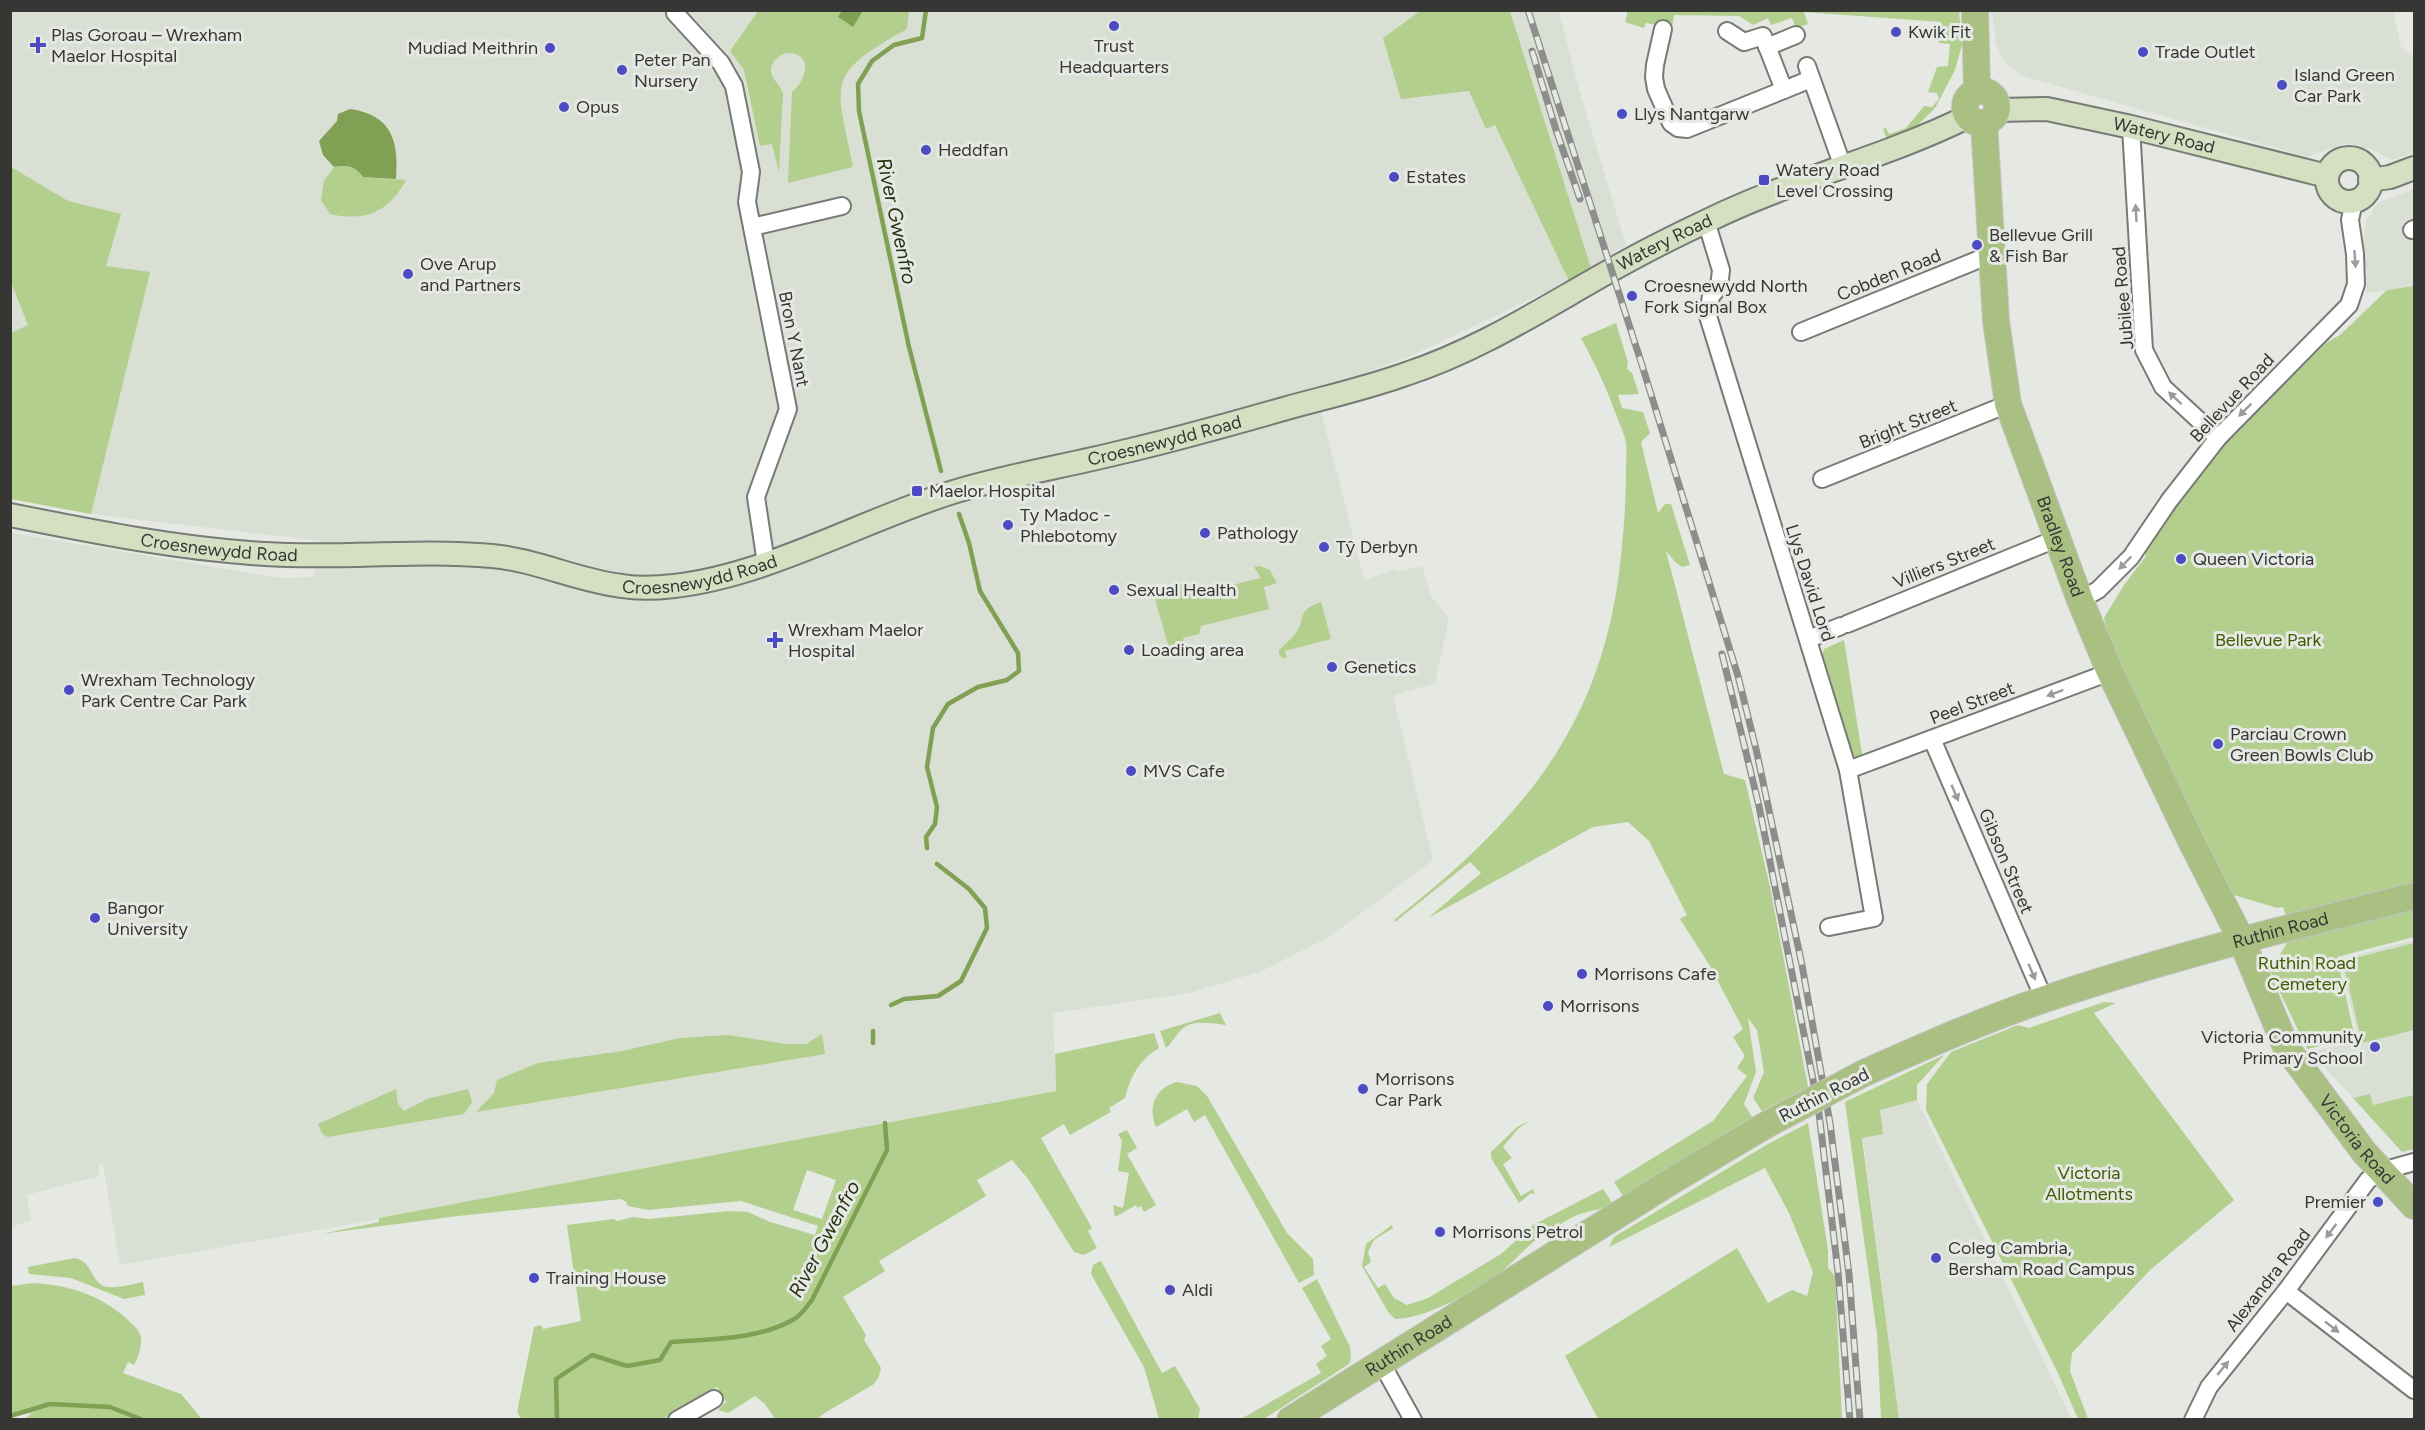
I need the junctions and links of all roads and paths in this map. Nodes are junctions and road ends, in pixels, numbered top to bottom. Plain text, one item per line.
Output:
1 (675, 13) dead end
2 (1975, 13) edge
3 (1663, 29) dead end
4 (1727, 31) dead end
5 (1796, 36) dead end
6 (1767, 47) junction
7 (1784, 90) junction
8 (1983, 116) junction
9 (2131, 127) junction
10 (1842, 167) junction
11 (2415, 168) edge
12 (2327, 176) junction
13 (2370, 180) junction
14 (2354, 201) junction
15 (842, 206) dead end
16 (1706, 221) junction
17 (752, 227) junction
18 (1992, 254) junction
19 (1801, 332) dead end
20 (1369, 386) joint
21 (2008, 404) junction
22 (2218, 438) junction
23 (1822, 479) dead end
24 (10, 515) edge
25 (2056, 539) junction
26 (766, 562) junction
27 (2080, 600) junction
28 (1809, 639) junction
29 (2110, 672) junction
30 (1932, 739) junction
31 (1848, 770) junction
32 (2415, 896) edge
33 (1828, 927) dead end
34 (2241, 939) junction
35 (2044, 999) junction
36 (2415, 1162) edge
37 (2382, 1171) junction
38 (2415, 1206) edge
39 (2286, 1291) junction
40 (1382, 1364) junction
41 (2415, 1390) edge
42 (714, 1398) dead end
43 (696, 1414) edge
44 (677, 1419) edge
45 (1290, 1419) edge
46 (1413, 1419) edge
47 (2196, 1419) edge

1 - 17 street, Bron Y Nant
2 - 8 main road
3 - 7 street
4 - 6 street
5 - 6 street
6 - 7 street
7 - 10 street
8 - 9 street, Watery Road
8 - 10 street, Watery Road
8 - 18 main road, Bradley Road
9 - 12 street, Watery Road
22 -> 9 street, Jubilee Road
10 - 16 street, Watery Road
11 - 13 street
12 - 13 street
12 - 14 street
13 - 14 street
14 -> 22 street, Bellevue Road
15 - 17 street
16 - 20 street, Watery Road
16 - 28 street, Llys David Lord
17 - 26 street, Bron Y Nant
18 - 19 street, Cobden Road
18 - 21 main road, Bradley Road
20 - 26 street, Croesnewydd Road
21 - 23 street, Bright Street
21 - 25 main road, Bradley Road
22 -> 27 street, Bellevue Road
24 - 26 street, Croesnewydd Road
25 - 27 main road, Bradley Road
25 - 28 street, Villiers Street
27 - 29 main road, Bradley Road
28 - 31 street, Llys David Lord
29 -> 30 street, Peel Street
29 - 34 main road, Bradley Road
30 - 31 street, Peel Street
30 -> 35 street, Gibson Street
31 - 33 street, Llys David Lord
32 - 34 main road, Ruthin Road
34 - 35 main road, Ruthin Road
34 - 37 main road, Victoria Road
35 - 40 main road, Ruthin Road, bridge
36 - 37 street
37 - 38 main road, Victoria Road
37 -> 39 street, Alexandra Road
39 -> 41 street
47 -> 39 street, Alexandra Road
40 - 45 main road, Ruthin Road
40 - 46 street
42 - 43 street
43 - 44 street

